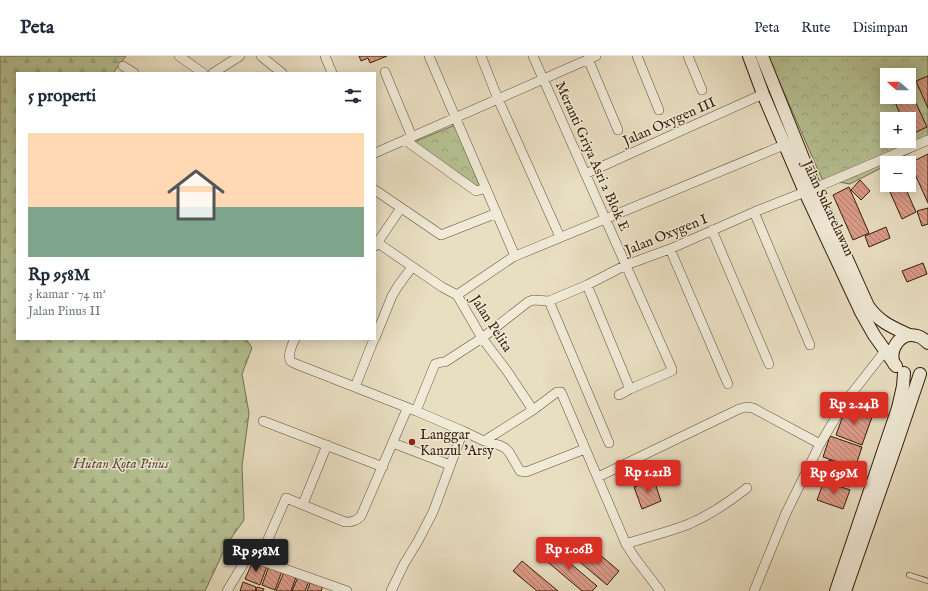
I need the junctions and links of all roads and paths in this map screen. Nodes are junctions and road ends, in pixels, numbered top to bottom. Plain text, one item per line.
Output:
1 (180, 56) edge
2 (240, 56) edge
3 (261, 56) edge
4 (325, 56) edge
5 (429, 56) edge
6 (481, 56) edge
7 (534, 56) edge
8 (637, 56) edge
9 (688, 56) edge
10 (749, 56) edge
11 (762, 56) edge
12 (592, 58) edge
13 (123, 66) dead end
14 (132, 72) edge
15 (203, 72) edge
16 (215, 72) edge
17 (281, 72) edge
18 (332, 72) edge
19 (385, 72) dead end
20 (543, 79) junction
21 (702, 90) dead end
22 (763, 94) junction
23 (498, 99) junction
24 (659, 110) dead end
25 (456, 118) junction
26 (618, 130) dead end
27 (408, 138) junction
28 (928, 140) edge
29 (784, 145) junction
30 (376, 153) edge
31 (586, 174) junction
32 (486, 188) junction
33 (810, 190) junction
34 (376, 191) edge
35 (401, 208) junction
36 (754, 212) junction
37 (497, 213) junction
38 (605, 219) junction
39 (712, 230) junction
40 (560, 237) junction
41 (376, 243) edge
42 (670, 249) junction
43 (515, 256) junction
44 (626, 265) junction
45 (412, 267) junction
46 (587, 285) junction
47 (457, 295) junction
48 (549, 301) junction
49 (909, 335) junction
50 (376, 336) edge
51 (482, 338) junction
52 (294, 340) edge
53 (374, 340) edge
54 (928, 343) edge
55 (810, 345) dead end
56 (885, 351) junction
57 (769, 364) dead end
58 (900, 370) junction
59 (924, 370) edge
60 (728, 384) dead end
61 (355, 387) junction
62 (630, 389) junction
63 (619, 395) dead end
64 (412, 410) junction
65 (533, 410) junction
66 (263, 421) dead end
67 (463, 431) junction
68 (484, 441) junction
69 (393, 443) junction
70 (609, 443) dead end
71 (820, 444) junction
72 (327, 445) junction
73 (585, 449) junction
74 (450, 465) junction
75 (383, 467) junction
76 (598, 477) junction
77 (748, 488) dead end
78 (303, 504) junction
79 (626, 544) junction
80 (259, 560) junction
81 (909, 575) dead end
82 (928, 581) edge
83 (324, 587) edge
84 (227, 591) edge
85 (347, 591) edge
86 (391, 591) edge
87 (660, 591) edge
88 (754, 591) edge
89 (836, 591) edge
90 (845, 591) edge

1 - 15 street
2 - 16 street
3 - 17 street
4 - 18 street
5 - 25 street
6 - 23 street
7 - 20 street, Meranti Griya Asri 2 Blok E
8 - 24 street
9 - 21 street
10 - 22 main road, Jalan Sukarelawan
11 - 33 main road, Jalan Sukarelawan
12 - 20 street
12 - 26 street
13 - 14 street
19 - 27 street
20 - 23 street
20 - 31 street, Meranti Griya Asri 2 Blok E
22 - 29 main road, Jalan Sukarelawan
22 - 31 street, Jalan Oxygen III
23 - 25 street
23 - 40 street
25 - 27 street
25 - 32 street
27 - 30 street
27 - 32 street
28 - 33 street, Jalan Oxygen I
29 - 33 main road, Jalan Sukarelawan
29 - 38 street
31 - 38 street, Meranti Griya Asri 2 Blok E
32 - 37 street
33 - 36 street, Jalan Oxygen I
33 - 49 main road, Jalan Sukarelawan
33 - 56 main road, Jalan Sukarelawan
34 - 35 street
35 - 37 street
35 - 41 street
36 - 39 street, Jalan Oxygen I
36 - 55 street
37 - 43 street
38 - 40 street
38 - 44 street, Meranti Griya Asri 2 Blok E
39 - 42 street, Jalan Oxygen I
39 - 57 street
40 - 43 street
41 - 45 street, Jalan Pelita
42 - 44 street, Jalan Oxygen I
42 - 60 street
43 - 47 street
44 - 46 street, Jalan Oxygen I
44 - 62 street, Meranti Griya Asri 2 Blok E
45 - 47 street, Jalan Pelita
45 - 50 street
46 - 48 street, Jalan Oxygen I
46 - 62 street
47 - 51 street, Jalan Pelita
48 - 51 street, Jalan Oxygen I
48 - 70 street
49 - 54 main road, Jalan Sukarelawan
49 - 58 main road
51 - 64 street
51 - 65 street, Jalan Pelita
52 - 61 street
53 - 61 street
56 - 58 main road, Jalan Sukarelawan
56 - 71 street
58 - 59 main road
58 - 89 main road
59 - 90 main road
61 - 64 street
62 - 63 street
64 - 67 street
64 - 69 street
65 - 68 street
65 - 73 street
66 - 72 street
67 - 68 street
67 - 74 street
68 - 73 street
69 - 74 street
69 - 75 street
71 - 76 street
71 - 88 street
72 - 75 street
72 - 78 street
73 - 76 street
74 - 86 street
75 - 78 street
76 - 79 street
77 - 79 street
78 - 80 street
79 - 87 street
80 - 83 street
80 - 84 street
81 - 82 lane
83 - 85 street

